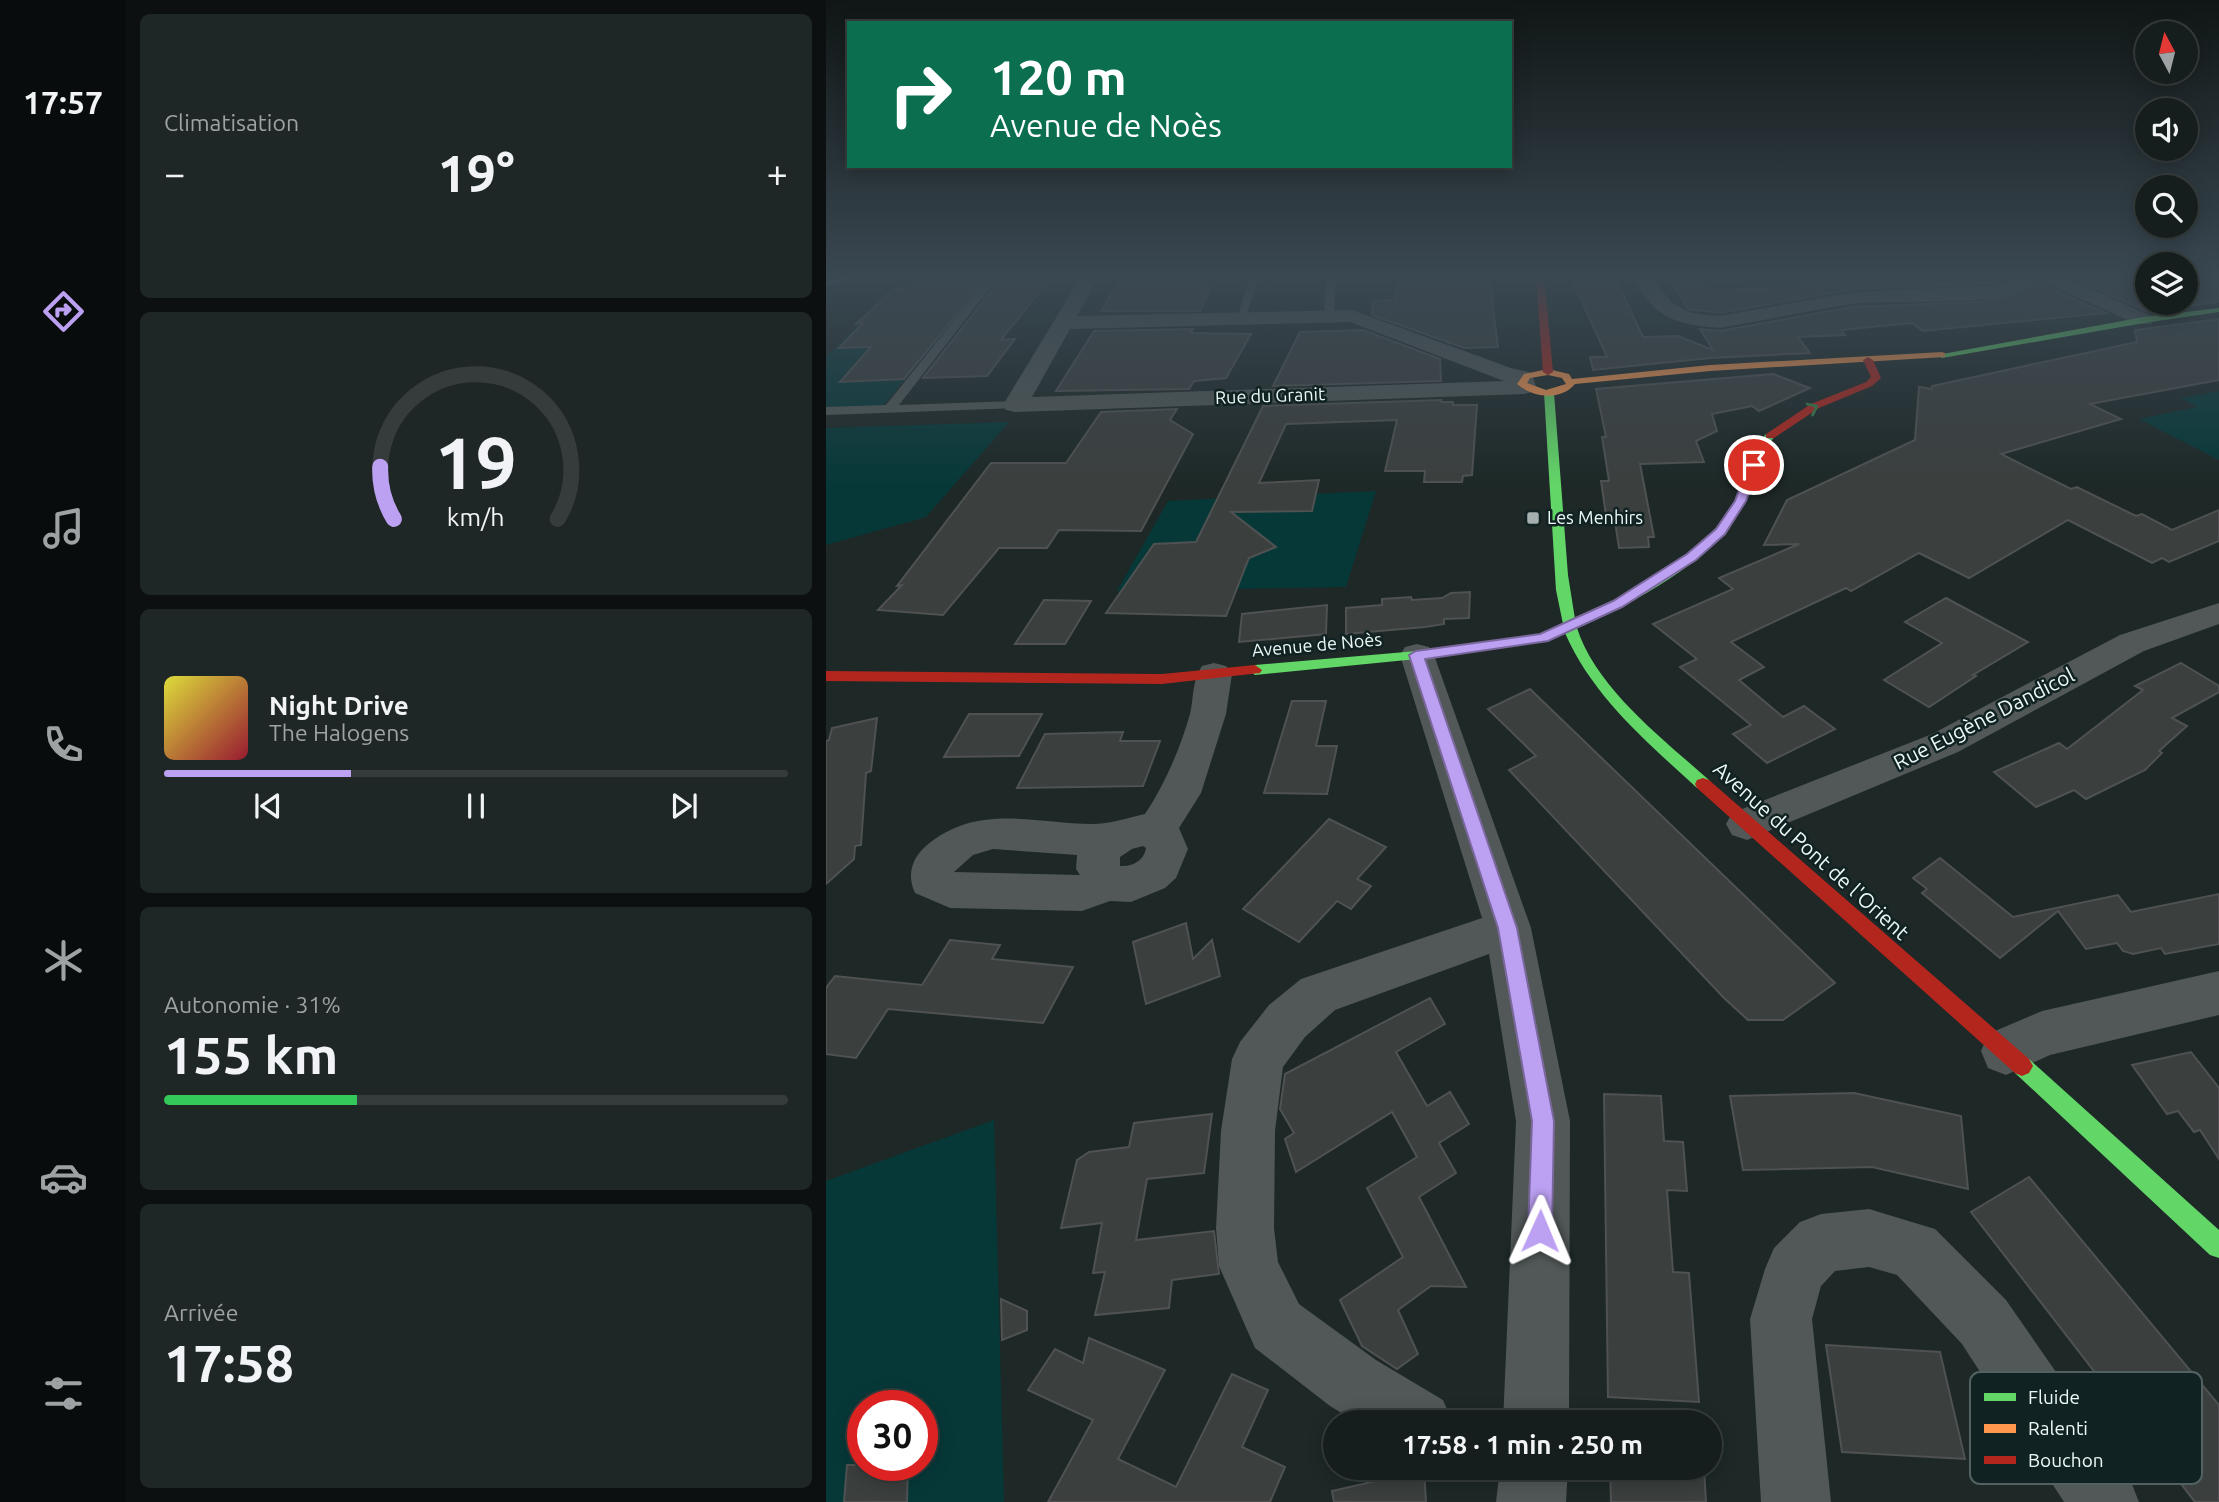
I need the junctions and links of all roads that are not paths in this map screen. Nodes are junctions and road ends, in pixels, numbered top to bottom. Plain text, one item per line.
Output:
1 (940, 345) edge
2 (1049, 345) edge
3 (1429, 345) edge
4 (1546, 345) edge
5 (2006, 345) edge
6 (1867, 360) junction
7 (1548, 372) junction
8 (1524, 382) junction
9 (1571, 382) junction
10 (1549, 393) junction
11 (1015, 405) junction
12 (890, 409) junction
13 (826, 411) edge
14 (2219, 613) edge
15 (1570, 624) junction
16 (1416, 655) junction
17 (1214, 674) junction
18 (826, 676) edge
19 (1747, 824) junction
20 (1155, 832) junction
21 (1113, 839) junction
22 (1110, 883) junction
23 (1508, 928) junction
24 (2219, 993) edge
25 (2006, 1051) junction
26 (2219, 1246) edge
27 (2017, 1372) edge
28 (1398, 1410) edge
29 (1536, 1410) edge
30 (1533, 1480) edge
31 (2092, 1484) edge
32 (1531, 1502) edge
33 (1796, 1502) edge
34 (2104, 1502) edge

1 - 12 lane
2 - 11 street
3 - 8 street
4 - 7 street
5 - 6 street
6 - 9 street
15 -> 6 street, Avenue de Noès
7 - 8 street
7 - 9 street
8 - 10 street
8 - 11 street, Rue du Granit
9 - 10 street
10 - 15 street, Avenue du Pont de l'Orient
11 - 12 lane
12 - 13 lane
14 - 19 street, Rue Eugène Dandicol
15 - 16 street, Avenue de Noès
15 - 19 street, Avenue du Pont de l'Orient
16 - 17 street, Avenue de Noès
16 - 23 street
17 - 18 street, Avenue de Noès
17 - 20 street
19 - 25 street, Avenue du Pont de l'Orient
20 - 21 street
20 - 22 street
21 - 22 street
21 - 22 street
23 - 28 street
23 - 29 street
24 - 25 street
25 - 26 street, Avenue du Pont de l'Orient
27 - 33 street
30 - 32 street
31 - 34 street

